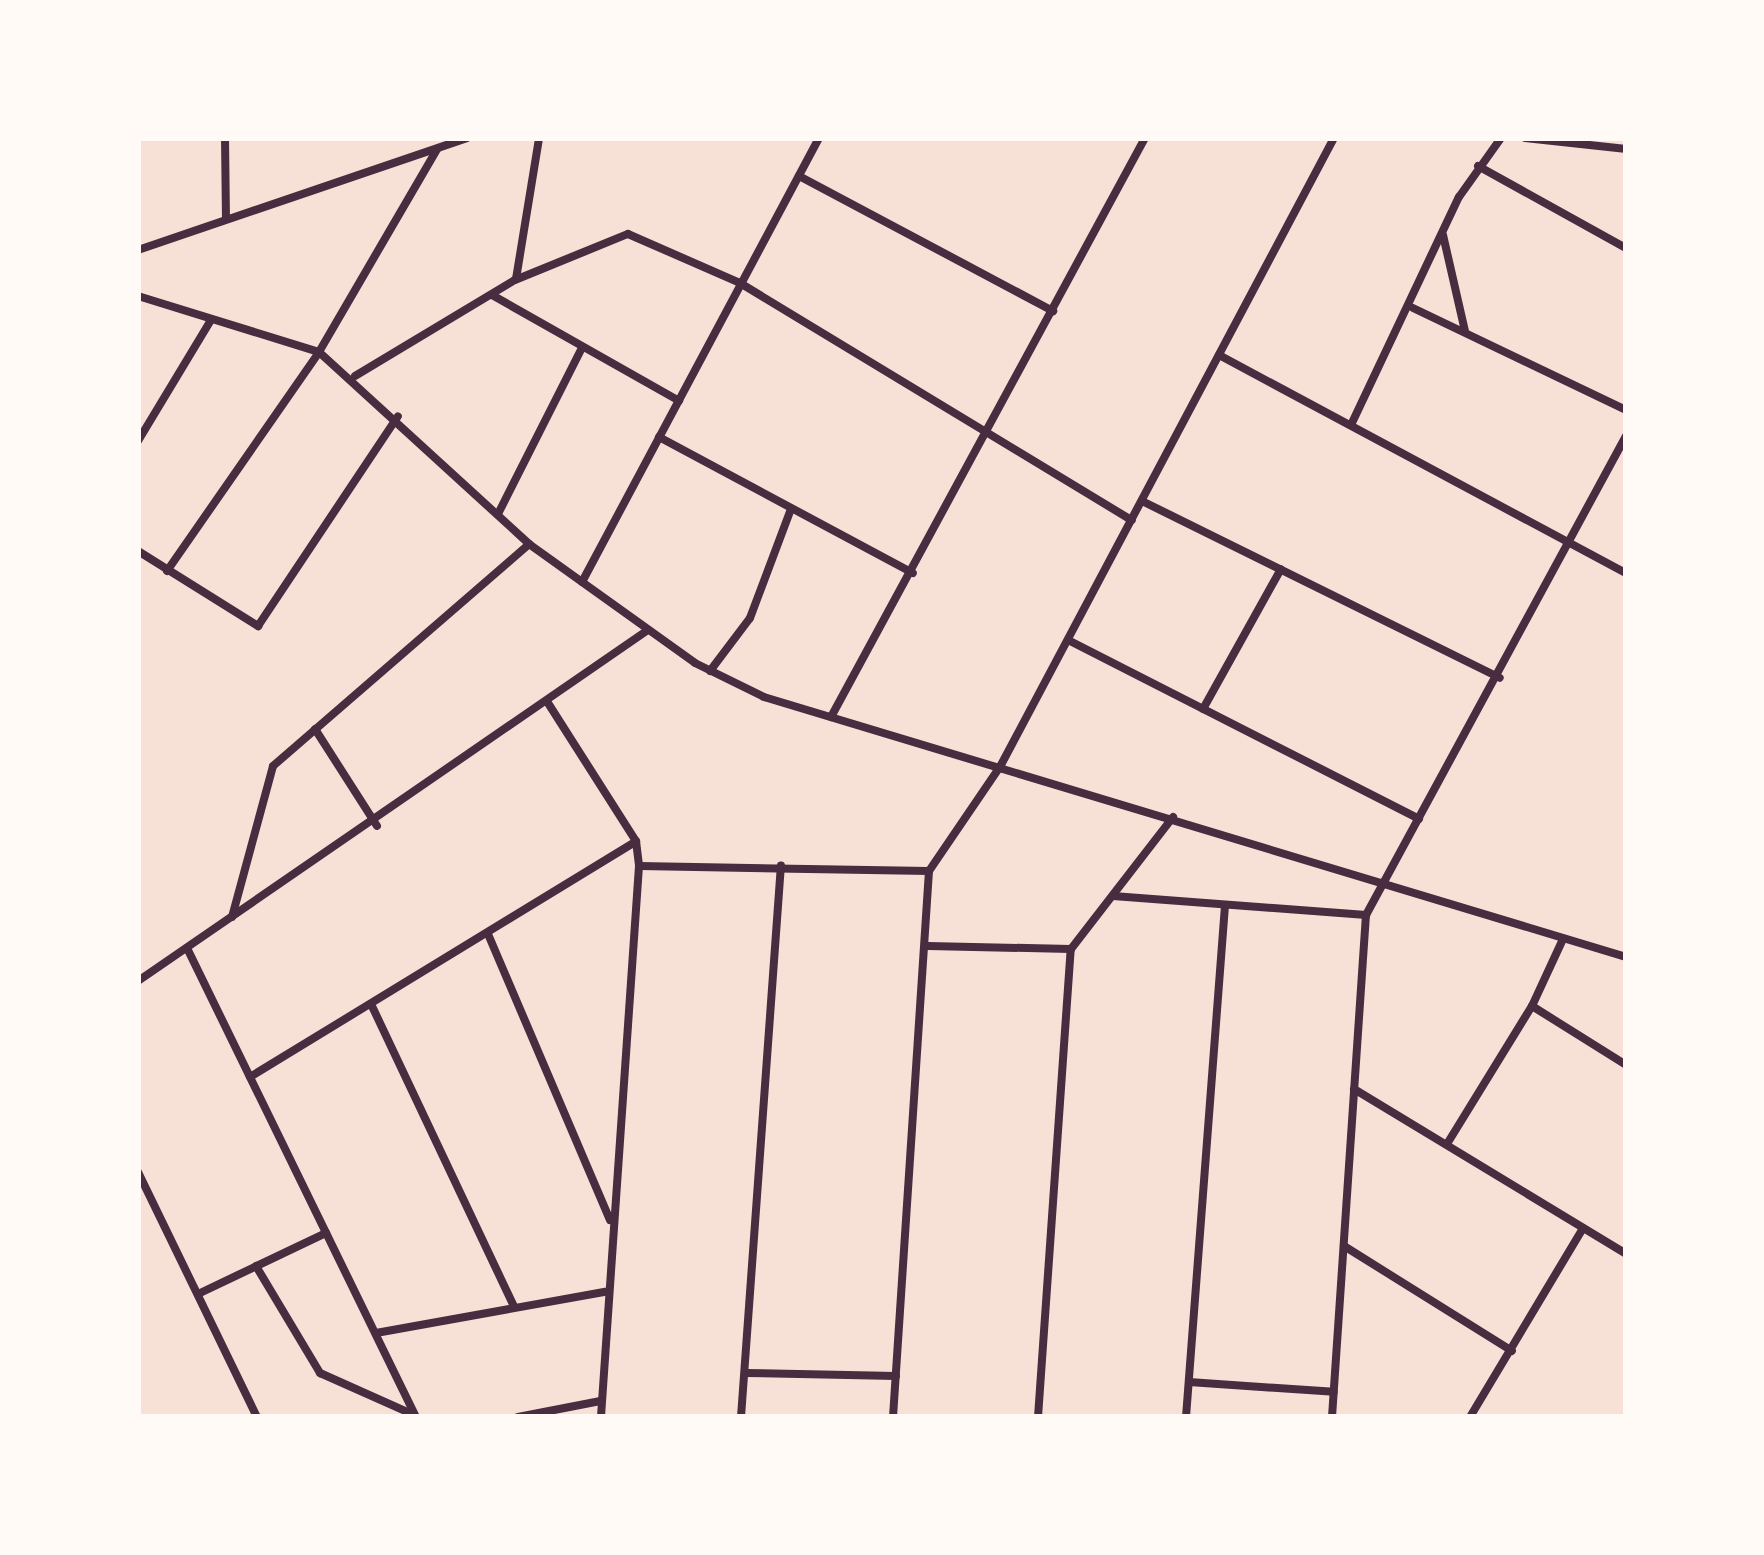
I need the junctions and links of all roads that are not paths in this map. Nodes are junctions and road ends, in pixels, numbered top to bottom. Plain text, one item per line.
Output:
1 (225, 138) edge
2 (467, 138) edge
3 (539, 138) edge
4 (819, 138) edge
5 (1145, 138) edge
6 (1334, 138) edge
7 (1501, 138) edge
8 (1525, 138) edge
9 (437, 149) junction
10 (1626, 149) edge
11 (1478, 166) junction
12 (799, 176) junction
13 (226, 218) junction
14 (1443, 234) junction
15 (1626, 248) edge
16 (138, 250) edge
17 (515, 280) junction
18 (740, 283) junction
19 (491, 294) junction
20 (138, 296) edge
21 (1413, 308) junction
22 (1053, 311) junction
23 (211, 320) junction
24 (1465, 333) junction
25 (582, 348) junction
26 (319, 352) junction
27 (1219, 356) junction
28 (355, 376) junction
29 (679, 401) junction
30 (1626, 410) edge
31 (398, 416) junction
32 (1351, 425) junction
33 (1626, 436) edge
34 (659, 437) junction
35 (986, 438) junction
36 (138, 440) edge
37 (1142, 500) junction
38 (791, 508) junction
39 (498, 514) junction
40 (1132, 520) junction
41 (529, 544) junction
42 (1572, 544) junction
43 (138, 551) edge
44 (1281, 569) junction
45 (167, 571) junction
46 (1626, 573) edge
47 (913, 574) junction
48 (582, 583) junction
49 (648, 630) junction
50 (1068, 640) junction
51 (710, 671) junction
52 (1500, 678) junction
53 (548, 703) junction
54 (1204, 709) junction
55 (831, 717) junction
56 (315, 729) junction
57 (1001, 765) junction
58 (1174, 817) junction
59 (1418, 819) junction
60 (377, 826) junction
61 (636, 841) junction
62 (639, 866) junction
63 (781, 866) junction
64 (929, 871) junction
65 (1380, 878) junction
66 (1113, 896) junction
67 (1225, 905) junction
68 (1366, 915) junction
69 (232, 918) junction
70 (488, 934) junction
71 (1563, 939) junction
72 (928, 946) junction
73 (187, 948) junction
74 (1071, 950) junction
75 (1626, 957) edge
76 (138, 981) edge
77 (371, 1004) junction
78 (1532, 1006) junction
79 (1626, 1065) edge
80 (250, 1077) junction
81 (1354, 1088) junction
82 (1447, 1144) junction
83 (138, 1172) edge
84 (611, 1222) junction
85 (1583, 1228) junction
86 (326, 1233) junction
87 (1344, 1246) junction
88 (1626, 1254) edge
89 (256, 1266) junction
90 (604, 1292) junction
91 (197, 1294) junction
92 (514, 1305) junction
93 (375, 1333) junction
94 (1512, 1351) junction
95 (745, 1373) junction
96 (896, 1376) junction
97 (1189, 1382) junction
98 (1334, 1392) junction
99 (600, 1402) junction
100 (416, 1416) edge
101 (256, 1417) edge
102 (518, 1417) edge
103 (601, 1417) edge
104 (741, 1417) edge
105 (893, 1417) edge
106 (1038, 1417) edge
107 (1186, 1417) edge
108 (1332, 1417) edge
109 (1470, 1417) edge

1 - 13 street
2 - 9 street
3 - 17 street
4 - 12 street
5 - 22 street
6 - 27 street
7 - 11 street
8 - 10 street
9 - 13 street
9 - 26 street
11 - 14 street
11 - 15 street
12 - 18 street
12 - 22 street
13 - 16 street
14 - 21 street
14 - 24 street
17 - 18 street
17 - 19 street
18 - 29 street
18 - 35 street
19 - 25 street
19 - 28 street
20 - 23 street
21 - 24 street
21 - 32 street
22 - 35 street
23 - 26 street
23 - 36 street
24 - 30 street
25 - 29 street
25 - 39 street
26 - 28 street
26 - 45 street
27 - 32 street
27 - 37 street
28 - 31 street
29 - 34 street
31 - 39 street
31 - 45 street
32 - 42 street
33 - 42 street
34 - 38 street
34 - 48 street
35 - 40 street
35 - 47 street
37 - 40 street
37 - 44 street
38 - 47 street
38 - 51 street
39 - 41 street
40 - 50 street
41 - 48 street
41 - 56 street
42 - 46 street
42 - 52 street
43 - 45 street
44 - 52 street
44 - 54 street
47 - 55 street
48 - 49 street
49 - 51 street
49 - 53 street
50 - 54 street
50 - 57 street
51 - 55 street
52 - 59 street
53 - 60 street
53 - 61 street
54 - 59 street
55 - 57 street
56 - 60 street
56 - 69 street
57 - 58 street
57 - 64 street
58 - 65 street
58 - 66 street
59 - 65 street
60 - 69 street
61 - 62 street
61 - 70 street
62 - 63 street
62 - 84 street
63 - 64 street
63 - 95 street
64 - 72 street
65 - 68 street
65 - 71 street
66 - 67 street
66 - 74 street
67 - 68 street
67 - 97 street
68 - 81 street
69 - 73 street
70 - 77 street
70 - 84 street
71 - 75 street
71 - 78 street
72 - 74 street
72 - 96 street
73 - 76 street
73 - 80 street
74 - 106 street
77 - 80 street
77 - 92 street
78 - 79 street
78 - 82 street
80 - 86 street
81 - 82 street
81 - 87 street
82 - 85 street
83 - 91 street
84 - 90 street
85 - 88 street
85 - 94 street
86 - 89 street
86 - 93 street
87 - 94 street
87 - 98 street
89 - 91 street
89 - 100 street
90 - 92 street
90 - 99 street
91 - 101 street
92 - 93 street
93 - 100 street
94 - 109 street
95 - 96 street
95 - 104 street
96 - 105 street
97 - 98 street
97 - 107 street
98 - 108 street
99 - 102 street
99 - 103 street

